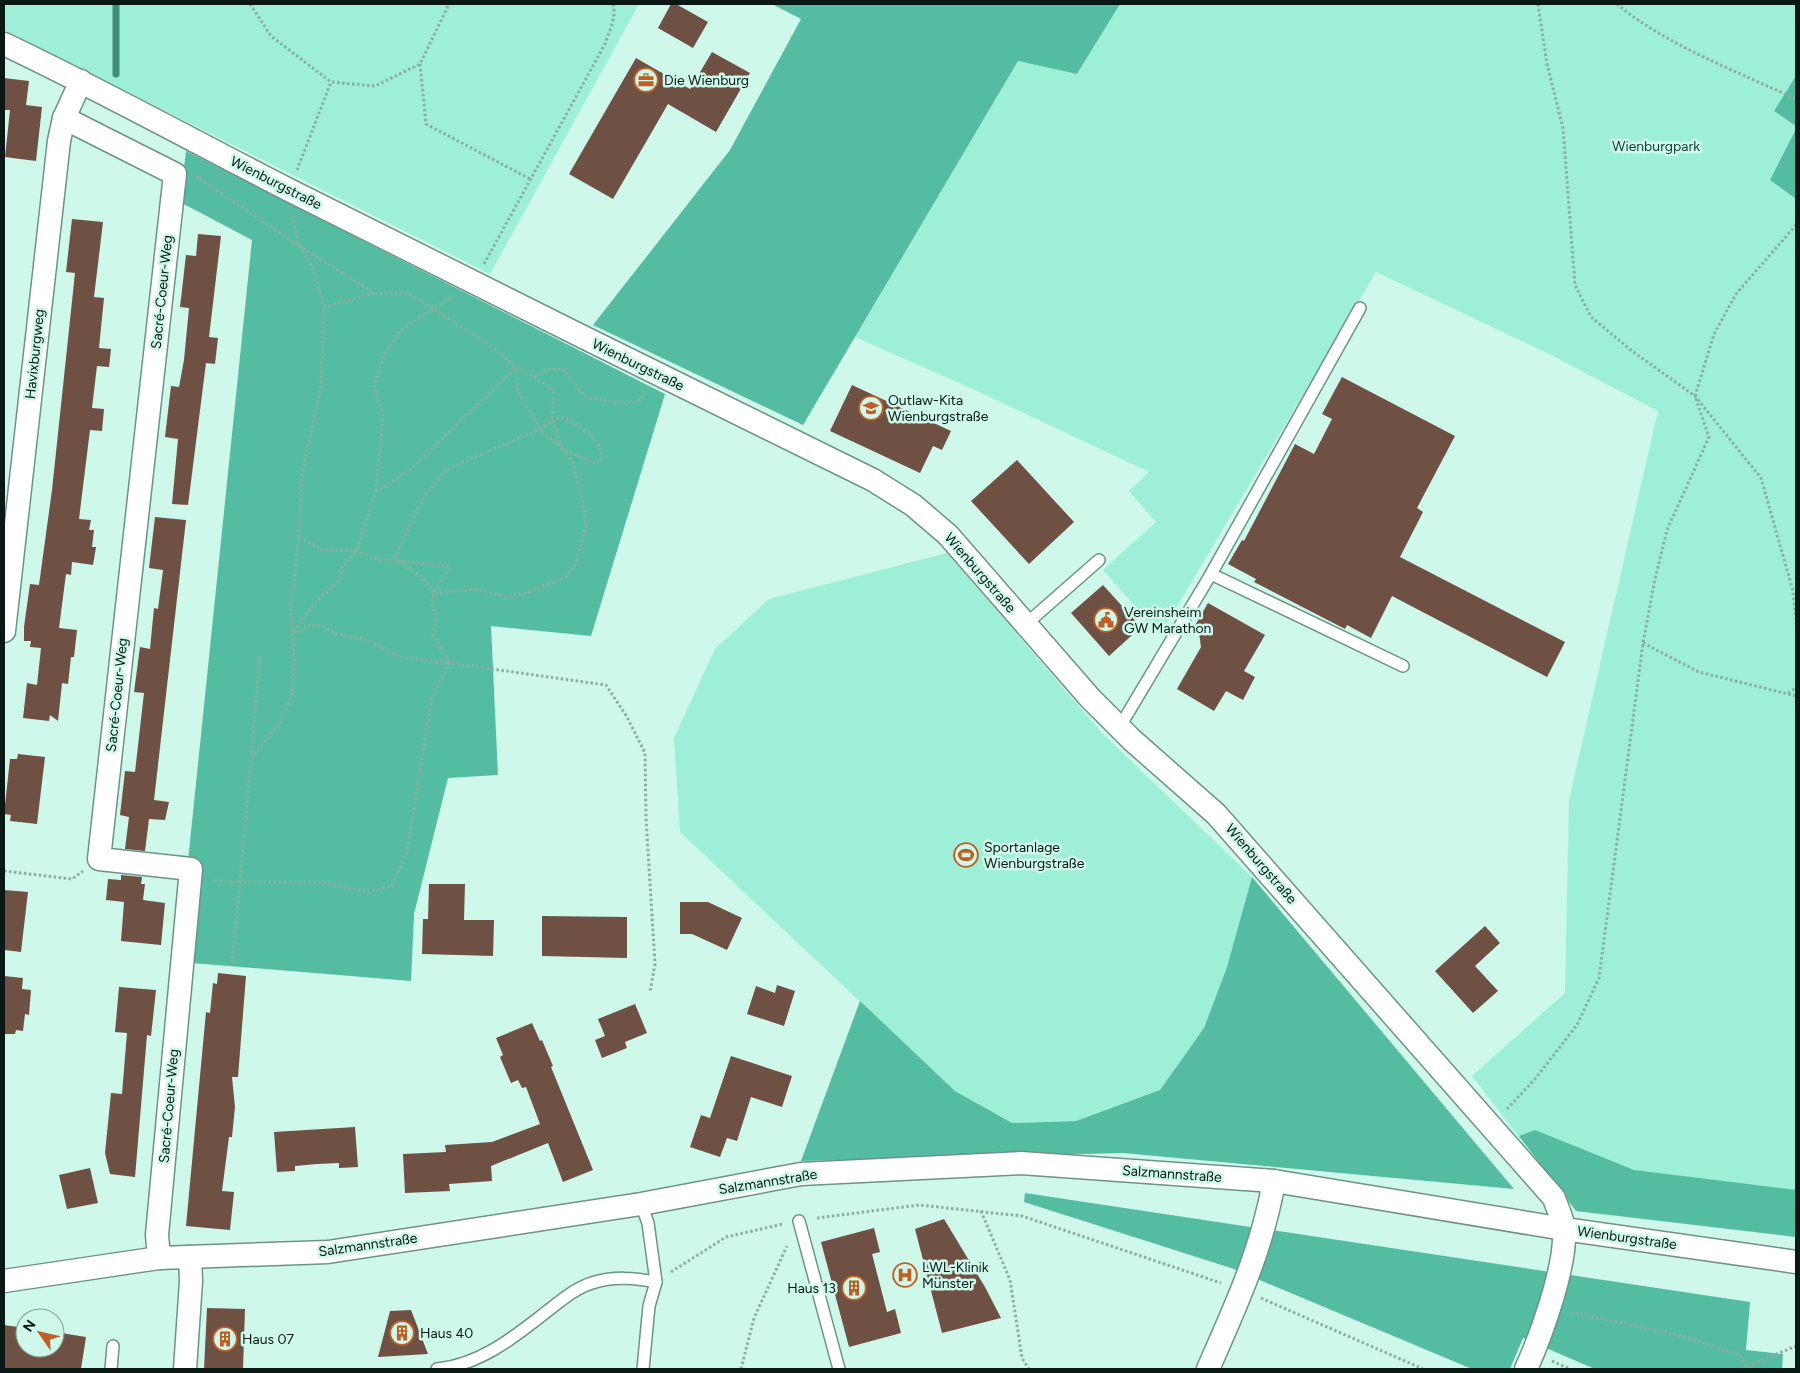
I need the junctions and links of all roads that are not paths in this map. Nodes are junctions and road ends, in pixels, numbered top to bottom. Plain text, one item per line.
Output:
1 (4, 44) edge
2 (81, 81) junction
3 (64, 118) junction
4 (1360, 308) dead end
5 (1099, 560) dead end
6 (1210, 574) junction
7 (1025, 625) junction
8 (4, 630) edge
9 (1404, 666) dead end
10 (1119, 728) junction
11 (1274, 1181) junction
12 (641, 1204) junction
13 (799, 1221) road end
14 (1564, 1229) junction
15 (190, 1256) junction
16 (159, 1258) junction
17 (1796, 1262) edge
18 (4, 1281) edge
19 (656, 1282) junction
20 (113, 1346) dead end
21 (112, 1369) edge
22 (185, 1369) edge
23 (437, 1369) edge
24 (643, 1369) edge
25 (839, 1369) edge
26 (1208, 1369) edge
27 (1526, 1369) edge

1 - 2 street, Wienburgstraße
2 - 3 street, Havixburgweg
2 - 7 street, Wienburgstraße
3 - 8 street, Havixburgweg
3 - 16 street, Sacré-Coeur-Weg
4 - 6 lane
5 - 7 lane
6 - 9 lane
6 - 10 lane
7 - 10 street, Wienburgstraße
10 - 14 street, Wienburgstraße
11 - 12 street, Salzmannstraße
11 - 14 street, Salzmannstraße
11 - 26 street
12 - 15 street, Salzmannstraße
12 - 19 lane
13 - 25 lane
14 - 17 street, Wienburgstraße
14 - 27 street
15 - 16 street, Salzmannstraße
15 - 22 street
16 - 18 street, Salzmannstraße
19 - 23 lane
19 - 24 lane
20 - 21 lane

